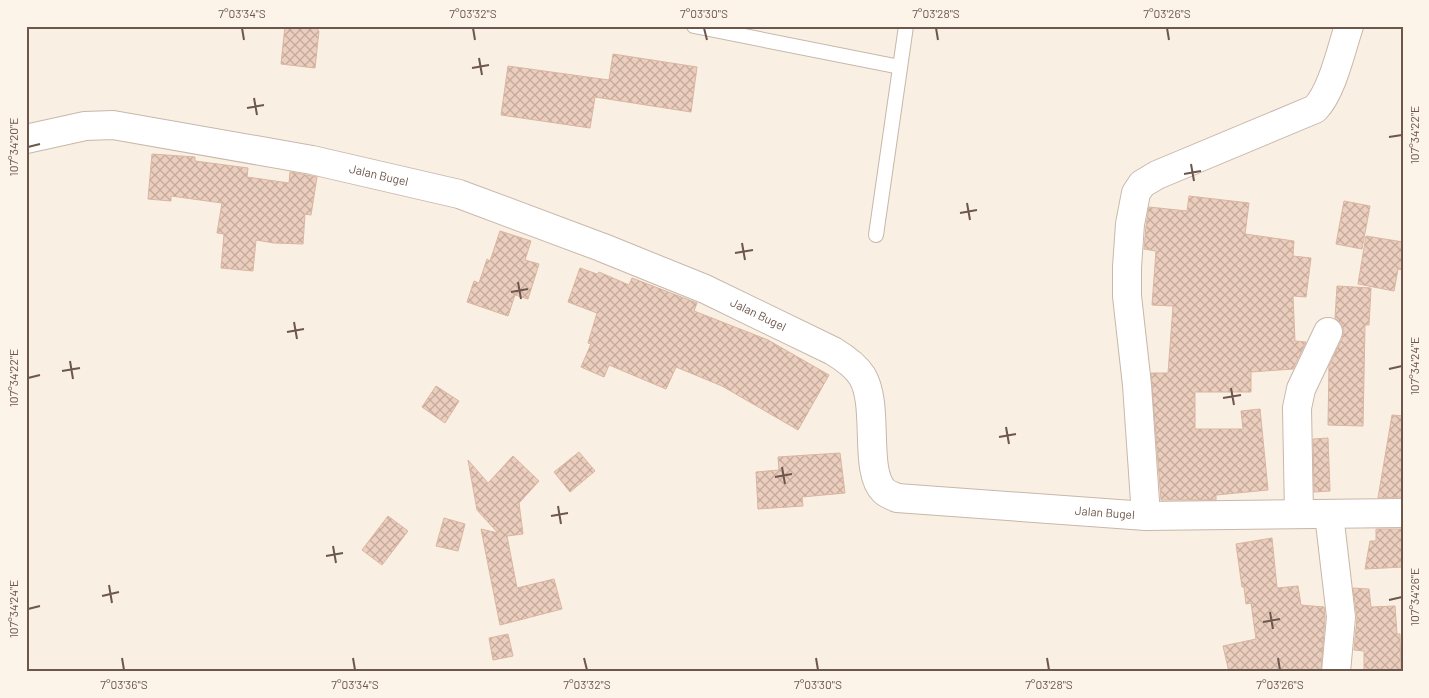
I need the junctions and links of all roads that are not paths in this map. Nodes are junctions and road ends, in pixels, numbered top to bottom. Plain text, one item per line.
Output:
1 (694, 26) edge
2 (906, 26) edge
3 (1349, 26) edge
4 (900, 67) junction
5 (26, 139) edge
6 (876, 235) dead end
7 (1328, 332) dead end
8 (1403, 513) edge
9 (1299, 514) junction
10 (1329, 514) junction
11 (1146, 516) junction
12 (1336, 672) edge

1 - 4 lane
2 - 4 lane
3 - 11 street
4 - 6 lane
5 - 11 street, Jalan Bugel
7 - 9 street
8 - 10 street, Jalan Bugel
9 - 10 street, Jalan Bugel
9 - 11 street, Jalan Bugel
10 - 12 street

